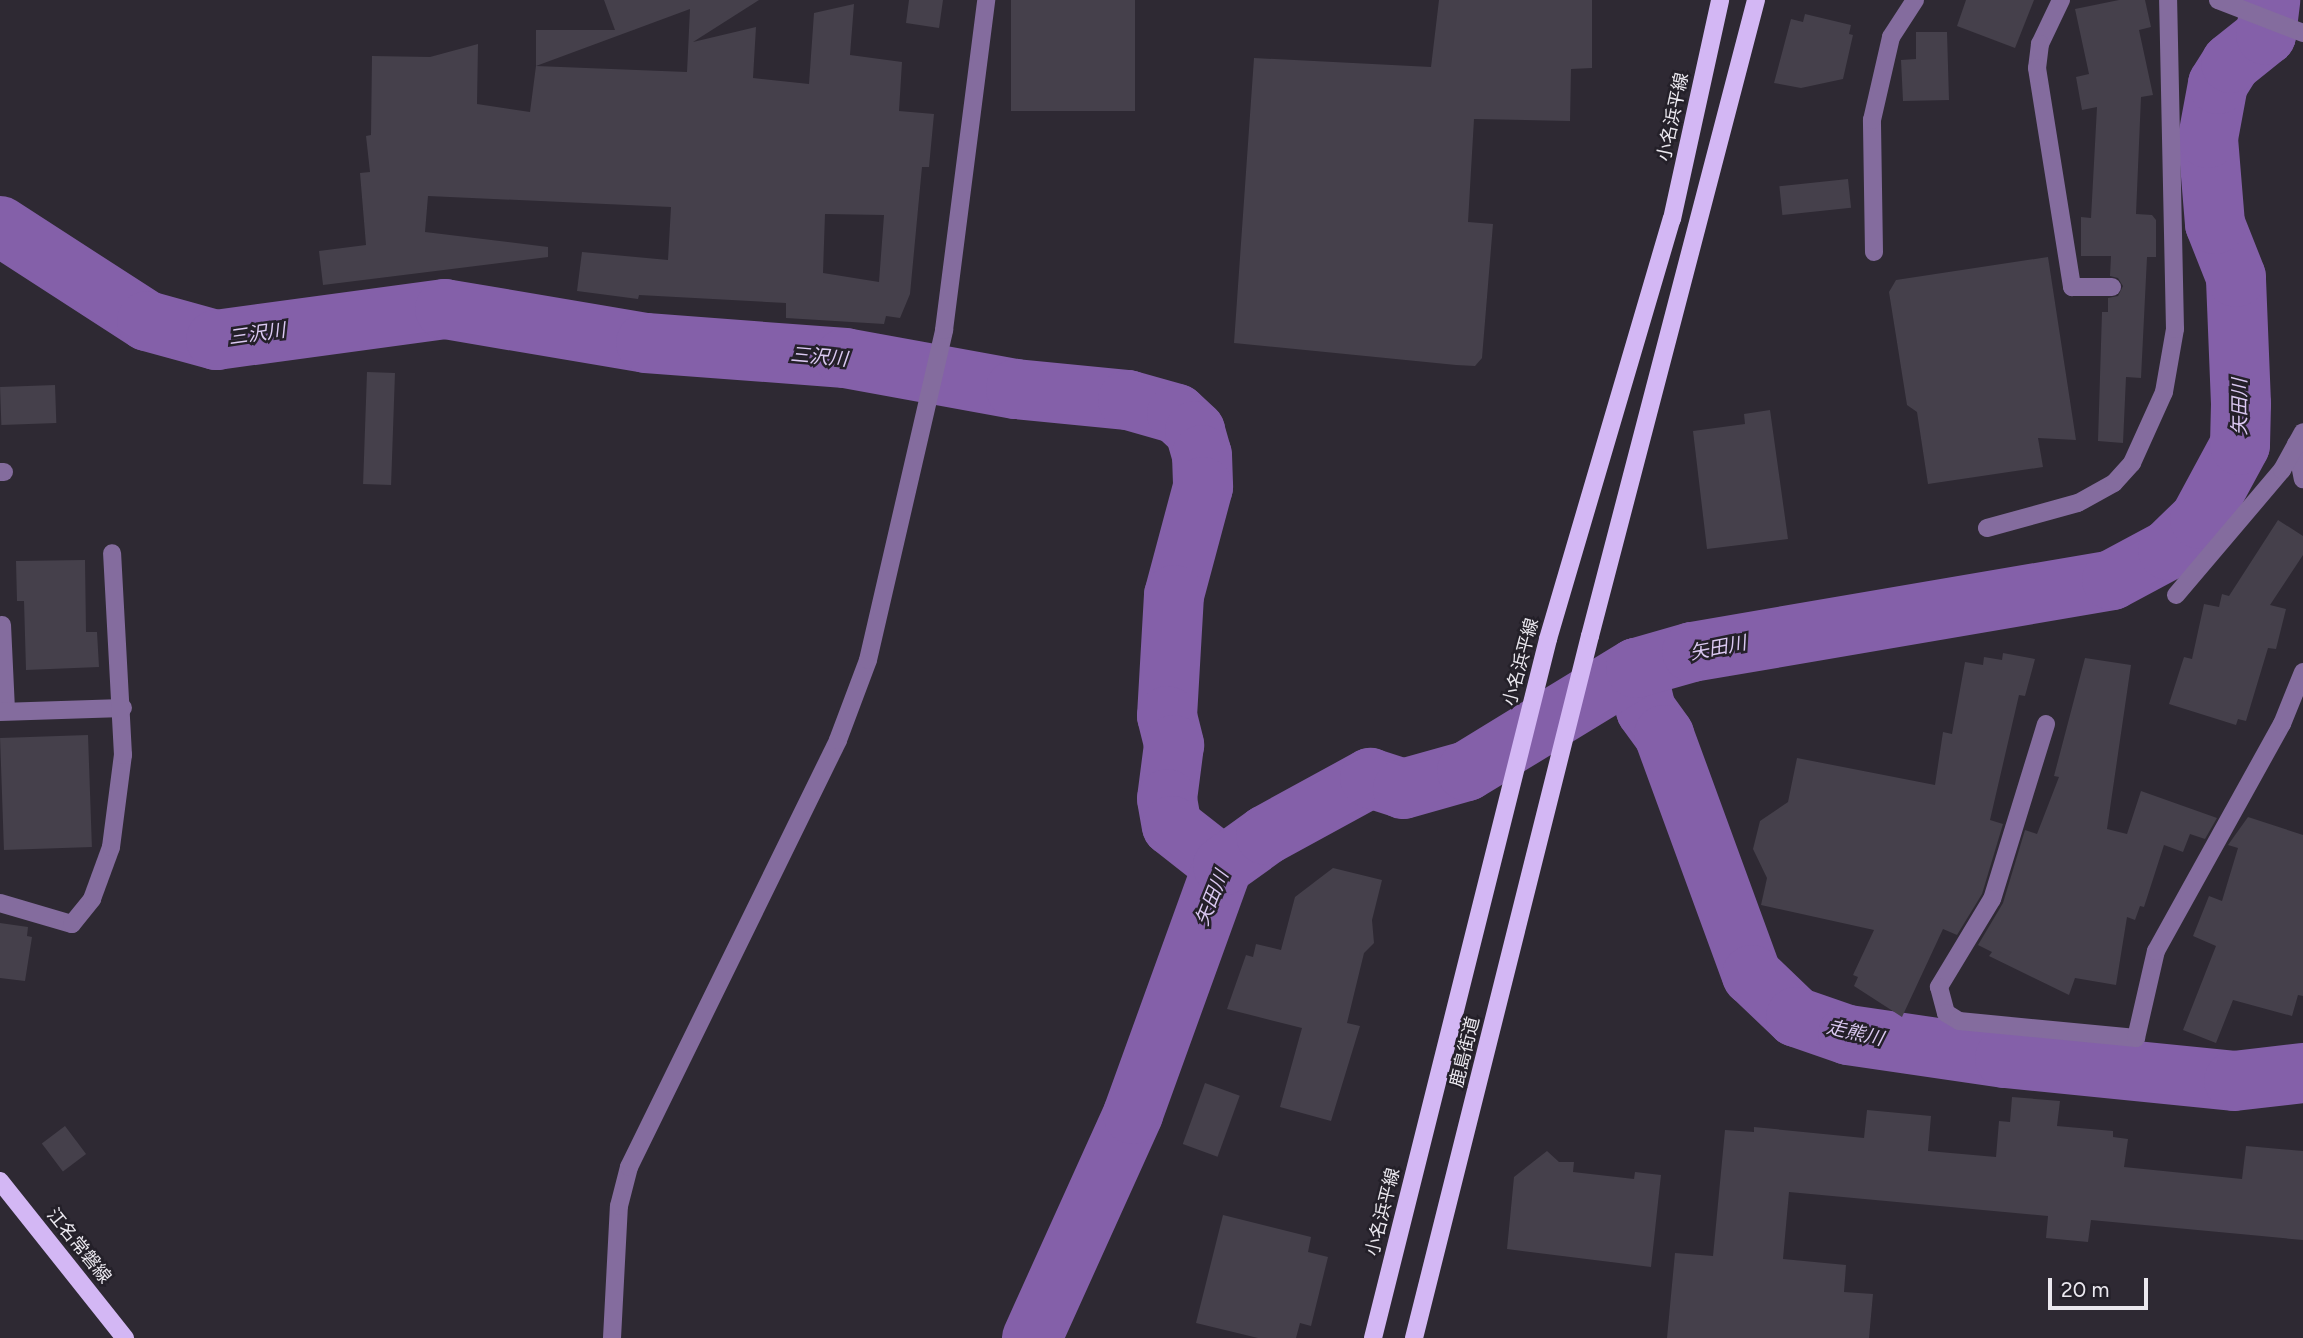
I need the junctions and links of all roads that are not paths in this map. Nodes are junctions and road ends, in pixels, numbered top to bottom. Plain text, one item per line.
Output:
1 (986, 0) edge
2 (1720, 0) edge
3 (1756, 0) edge
4 (1915, 0) edge
5 (2061, 0) edge
6 (2168, 0) edge
7 (2218, 0) edge
8 (2296, 30) edge
9 (1874, 252) dead end
10 (2112, 287) dead end
11 (2300, 438) edge
12 (2303, 479) edge
13 (1987, 528) dead end
14 (113, 553) dead end
15 (2176, 595) dead end
16 (2, 625) dead end
17 (2303, 672) edge
18 (123, 708) junction
19 (3, 711) edge
20 (2046, 724) dead end
21 (0, 903) edge
22 (0, 1181) edge
23 (125, 1338) edge
24 (612, 1338) edge
25 (1373, 1338) edge
26 (1414, 1338) edge

1 - 24 street
2 - 25 main road, 小名浜平線
3 - 26 main road, 鹿島街道
4 - 9 street
5 - 10 street
6 - 13 street
7 - 8 street
11 - 12 street
11 - 15 street
14 - 18 street
16 - 19 street
17 - 20 street
18 - 19 street
18 - 21 street
22 - 23 main road, 江名常磐線

